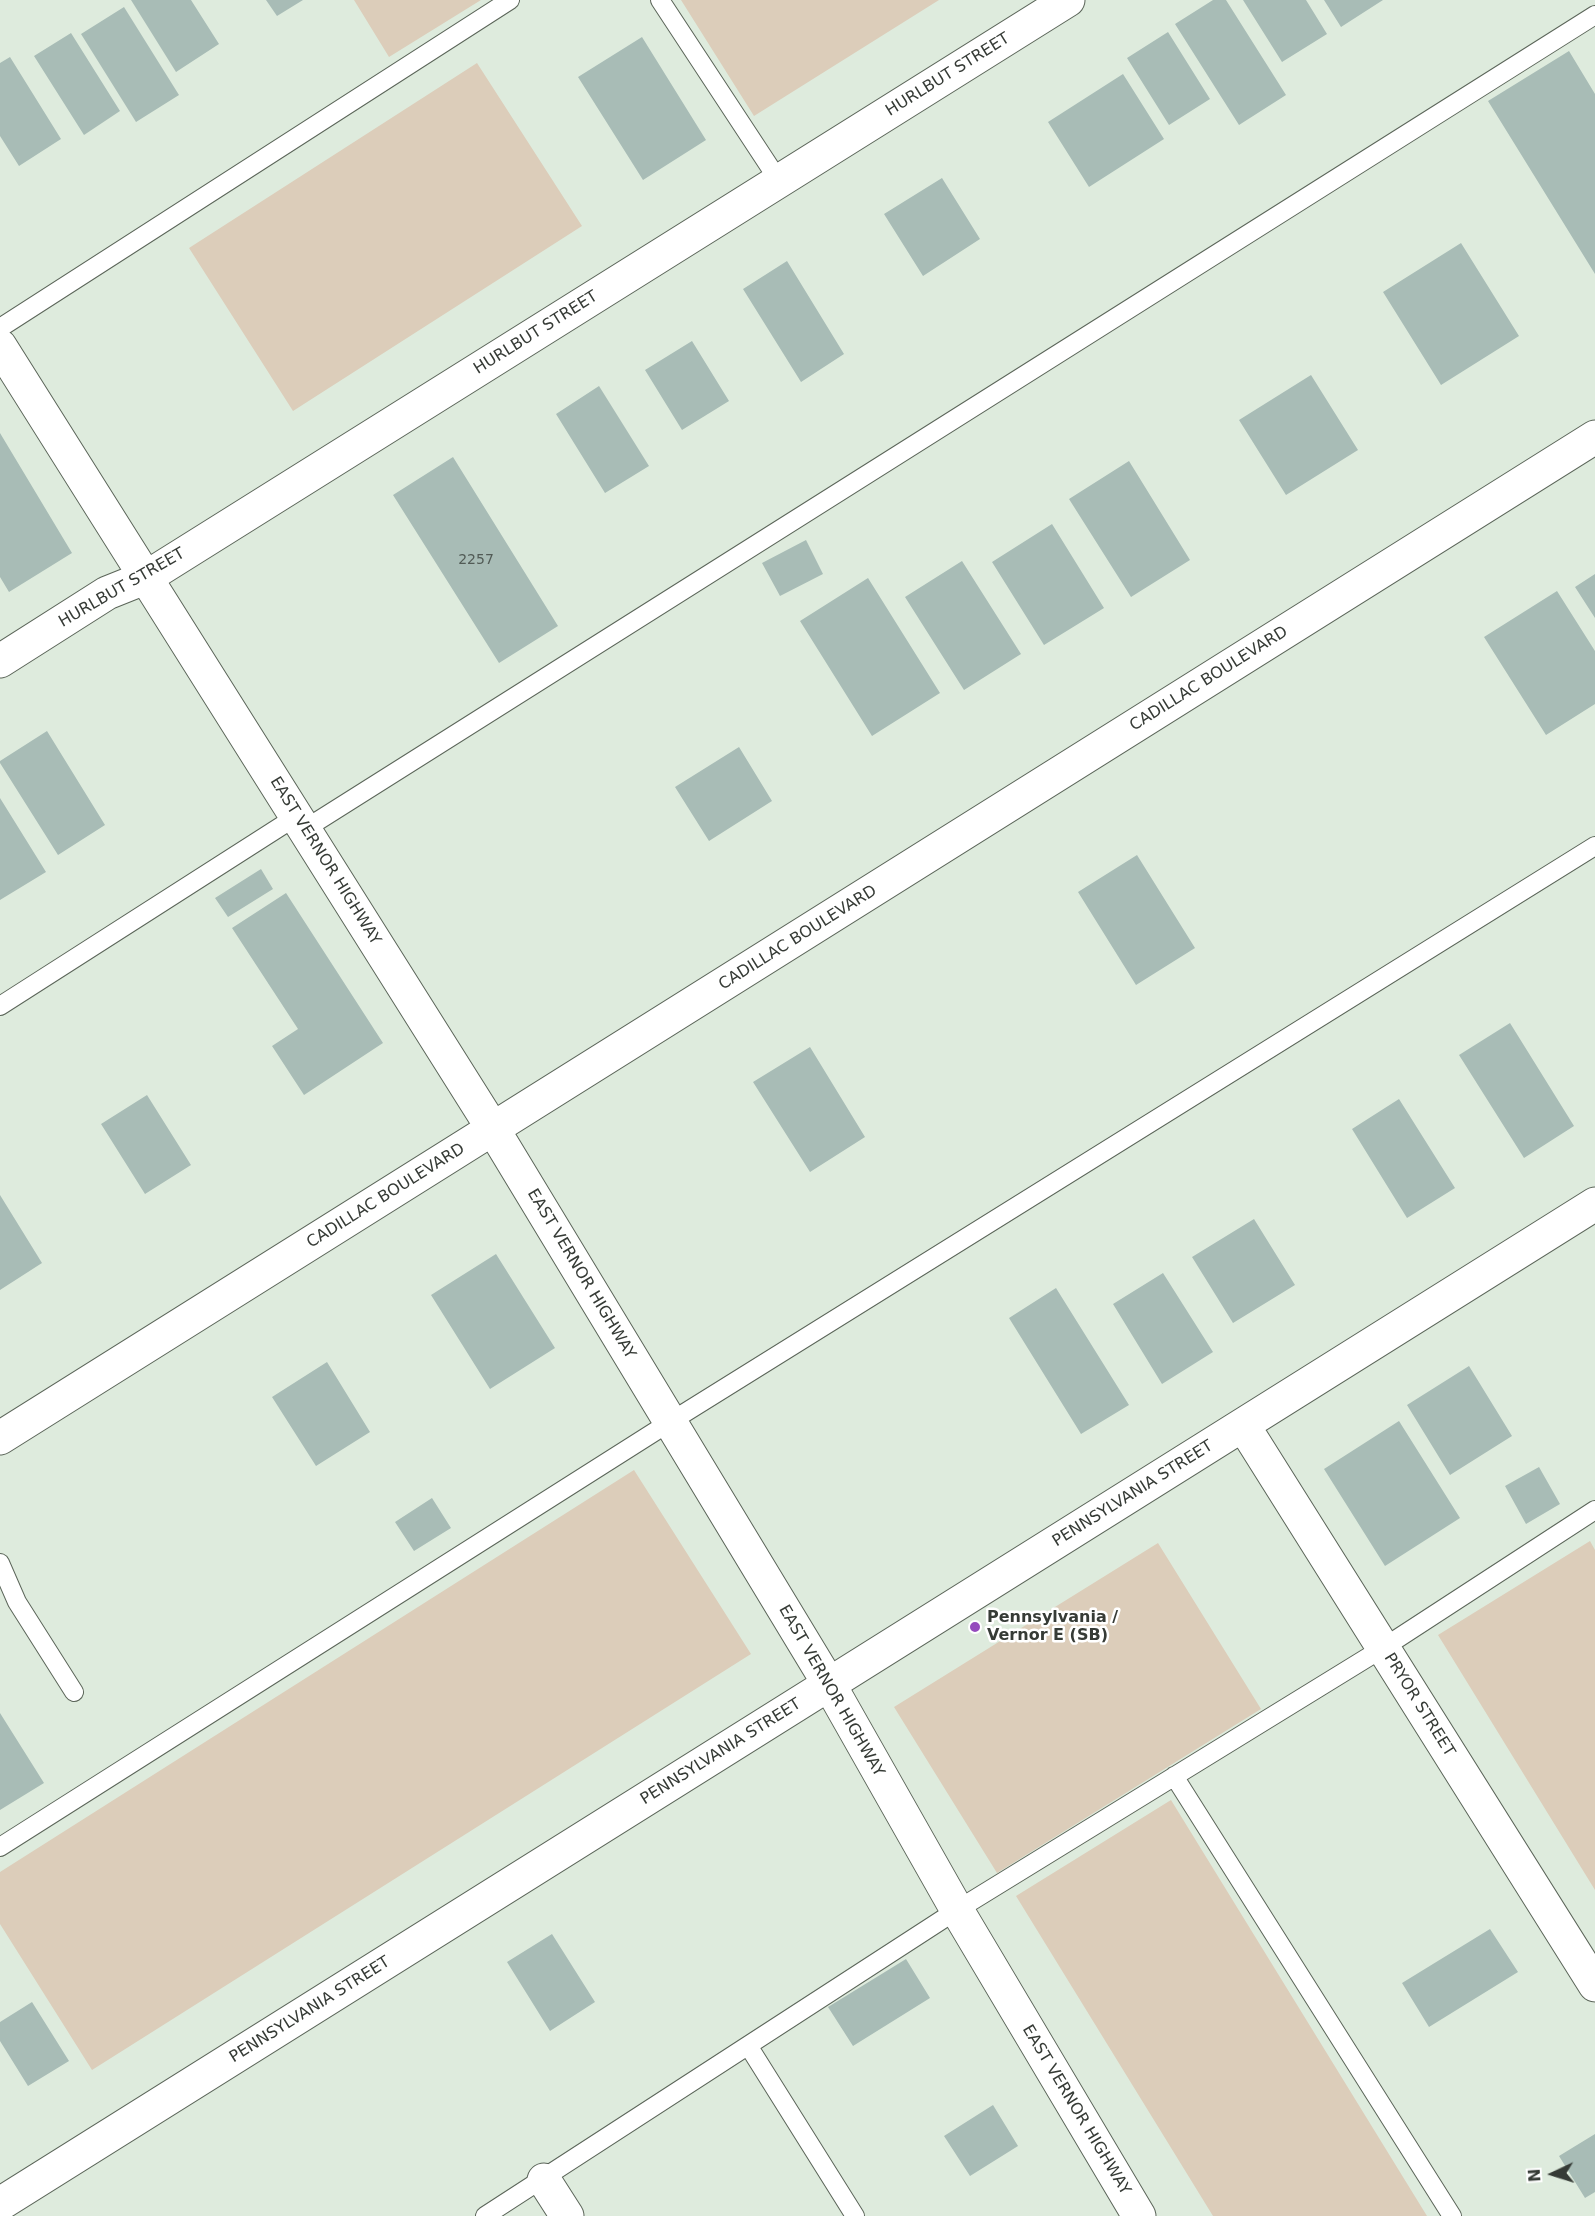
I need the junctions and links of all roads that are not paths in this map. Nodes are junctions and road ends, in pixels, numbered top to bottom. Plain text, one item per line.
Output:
1 (510, 0) edge
2 (660, 0) edge
3 (1068, 0) edge
4 (1595, 15) edge
5 (779, 181) junction
6 (0, 328) edge
7 (0, 346) edge
8 (1595, 437) edge
9 (147, 577) junction
10 (0, 660) edge
11 (301, 822) junction
12 (1595, 846) edge
13 (0, 1006) edge
14 (493, 1129) junction
15 (1595, 1204) edge
16 (670, 1422) junction
17 (1243, 1425) junction
18 (0, 1438) edge
19 (1593, 1514) edge
20 (0, 1563) edge
21 (1383, 1648) junction
22 (829, 1684) junction
23 (74, 1692) dead end
24 (1174, 1776) junction
25 (0, 1847) edge
26 (957, 1910) junction
27 (1595, 1985) edge
28 (749, 2047) junction
29 (544, 2180) junction
30 (0, 2204) edge
31 (485, 2216) edge
32 (567, 2216) edge
33 (855, 2216) edge
34 (1139, 2216) edge
35 (1452, 2216) edge

1 - 6 lane
2 - 5 lane
3 - 5 street, HURLBUT STREET
4 - 11 lane
5 - 9 street, HURLBUT STREET
7 - 9 street, EAST VERNOR HIGHWAY
8 - 14 street, CADILLAC BOULEVARD
9 - 10 street, HURLBUT STREET
9 - 11 street, EAST VERNOR HIGHWAY
11 - 13 lane
11 - 14 street, EAST VERNOR HIGHWAY
12 - 16 lane
14 - 16 street, EAST VERNOR HIGHWAY
14 - 18 street, CADILLAC BOULEVARD
15 - 17 street, PENNSYLVANIA STREET
16 - 22 street, EAST VERNOR HIGHWAY
16 - 25 lane
17 - 21 street, PRYOR STREET
17 - 22 street, PENNSYLVANIA STREET
19 - 21 lane
20 - 23 lane
21 - 24 lane
21 - 27 street, PRYOR STREET
22 - 26 street, EAST VERNOR HIGHWAY
22 - 30 street, PENNSYLVANIA STREET
24 - 26 lane
24 - 35 lane
26 - 28 lane
26 - 34 street, EAST VERNOR HIGHWAY
28 - 29 lane
28 - 33 lane
29 - 31 lane
29 - 32 street

